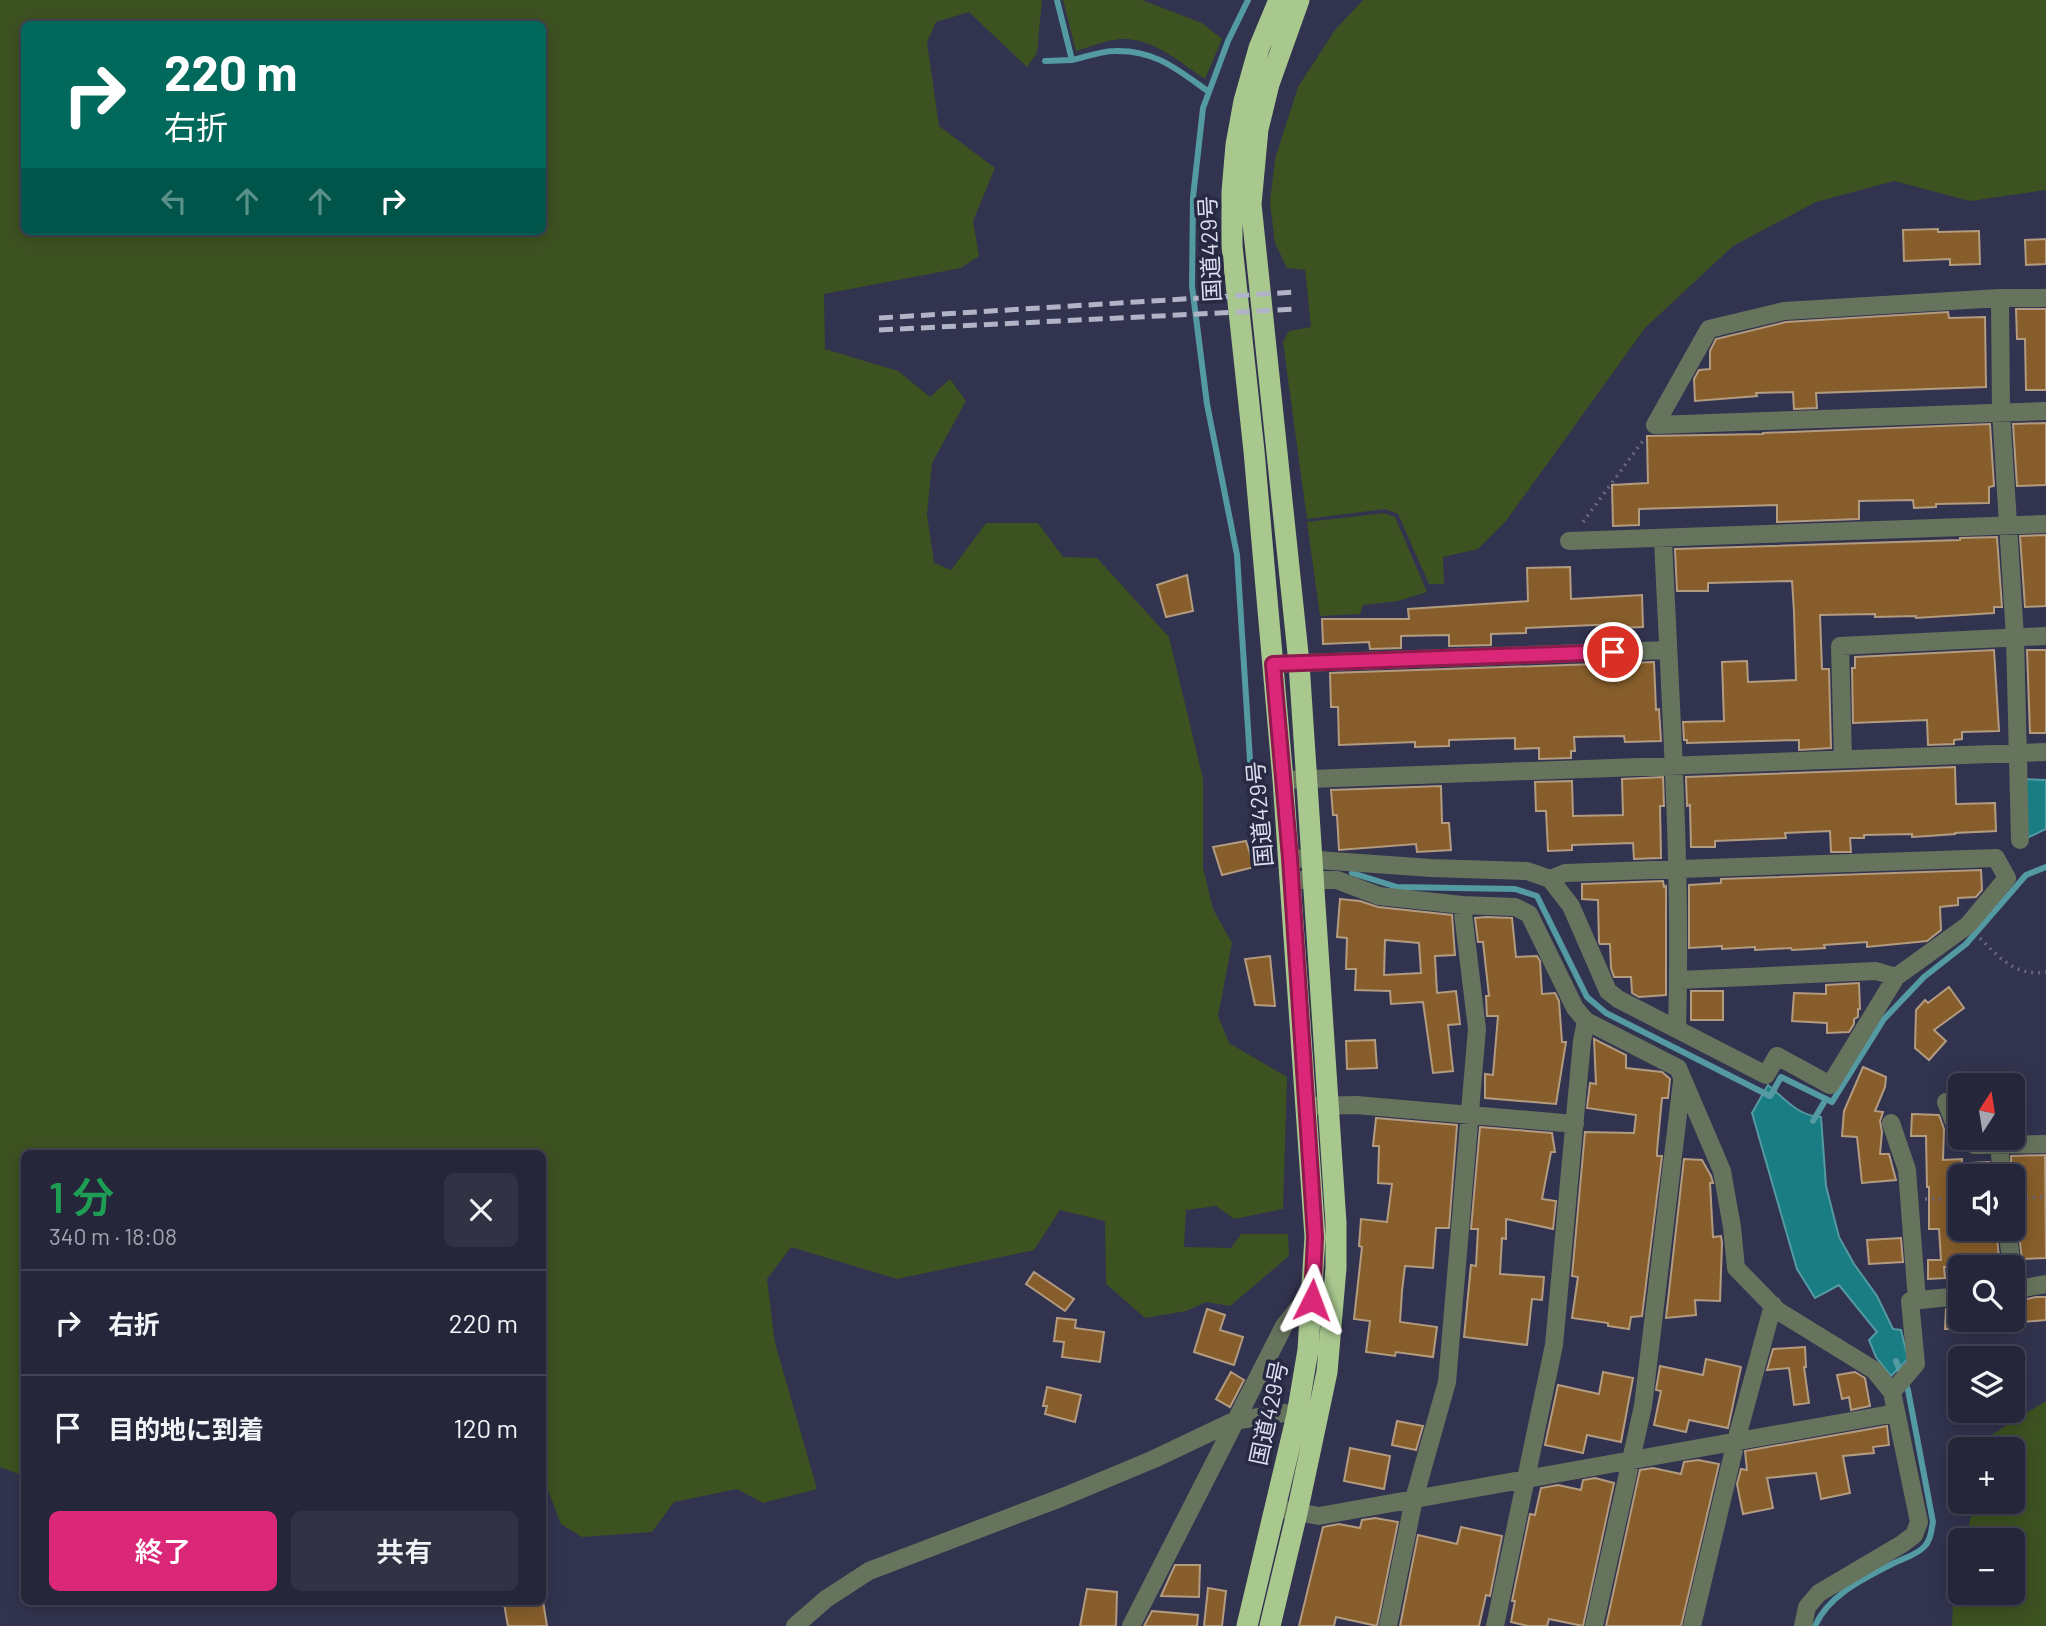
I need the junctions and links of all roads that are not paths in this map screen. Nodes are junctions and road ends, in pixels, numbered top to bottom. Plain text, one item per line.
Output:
1 (1279, 0) edge
2 (1299, 0) edge
3 (2000, 298) junction
4 (2046, 298) edge
5 (2001, 411) junction
6 (2046, 411) edge
7 (2046, 524) edge
8 (2008, 525) junction
9 (1663, 538) junction
10 (1569, 541) road end
11 (2046, 636) edge
12 (2015, 637) junction
13 (1668, 650) junction
14 (1299, 663) junction
15 (1273, 664) junction
16 (2046, 752) edge
17 (2017, 753) junction
18 (1843, 759) junction
19 (1672, 764) junction
20 (1307, 779) junction
21 (1283, 780) junction
22 (2020, 840) dead end
23 (1290, 858) junction
24 (1312, 858) junction
25 (1676, 869) junction
26 (1550, 879) junction
27 (1313, 880) junction
28 (1291, 881) junction
29 (1462, 905) junction
30 (1896, 977) junction
31 (1679, 980) junction
32 (1586, 1021) junction
33 (1677, 1028) junction
34 (1683, 1079) junction
35 (1946, 1102) dead end
36 (1307, 1106) junction
37 (1330, 1106) junction
38 (1948, 1107) edge
39 (1470, 1116) junction
40 (1891, 1123) dead end
41 (1575, 1124) junction
42 (2025, 1144) edge
43 (2046, 1144) edge
44 (2046, 1284) edge
45 (2025, 1285) edge
46 (1313, 1290) junction
47 (1948, 1297) edge
48 (1917, 1301) junction
49 (1773, 1305) junction
50 (1894, 1390) junction
51 (1896, 1412) junction
52 (1307, 1417) junction
53 (1234, 1421) junction
54 (1736, 1441) junction
55 (1630, 1460) junction
56 (1527, 1479) junction
57 (1414, 1499) junction
58 (1275, 1508) junction
59 (1297, 1513) junction
60 (795, 1626) edge
61 (1131, 1626) edge
62 (1247, 1626) edge
63 (1270, 1626) edge
64 (1388, 1626) edge
65 (1495, 1626) edge
66 (1594, 1626) edge
67 (1692, 1626) edge
68 (1803, 1626) edge

1 - 15 highway, 国道429号
2 - 14 highway, 国道429号
3 - 4 street
3 - 5 street
3 - 5 street
5 - 6 street
5 - 8 street
7 - 8 street
8 - 9 street
8 - 12 street
9 - 10 street
9 - 13 street
11 - 12 street
12 - 17 street
12 - 18 street
13 - 14 street
13 - 19 street
14 - 15 street
14 - 20 highway, 国道429号
15 - 21 highway, 国道429号
16 - 17 street
17 - 18 street
17 - 22 street
18 - 19 street
19 - 20 street
19 - 25 street
20 - 21 street
20 - 24 highway, 国道429号
21 - 23 highway, 国道429号
23 - 24 street
23 - 28 highway, 国道429号
24 - 26 street
24 - 27 highway, 国道429号
25 - 26 street
25 - 30 street
25 - 31 street
26 - 33 street
27 - 28 street
27 - 29 street
27 - 37 highway, 国道429号
28 - 36 highway, 国道429号
29 - 32 street
29 - 39 street
30 - 31 street
30 - 33 street
31 - 33 street
32 - 34 street
32 - 41 street
34 - 49 street
34 - 55 street
35 - 38 street
36 - 37 street
36 - 46 highway, 国道429号
37 - 39 street
37 - 52 highway, 国道429号
39 - 41 street
39 - 57 street
40 - 48 street
41 - 56 street
42 - 43 street
44 - 45 street
46 - 52 highway, 国道429号
46 - 53 street
47 - 48 street
48 - 50 street
49 - 50 street
49 - 54 street
50 - 51 street
51 - 54 street
51 - 68 street
52 - 53 street
52 - 58 highway, 国道429号
52 - 59 highway, 国道429号
53 - 60 street
53 - 61 street
54 - 55 street
54 - 67 street
55 - 56 street
55 - 66 street
56 - 57 street
56 - 65 street
57 - 59 street
57 - 64 street
58 - 59 street
58 - 62 highway, 国道429号
59 - 63 highway, 国道429号

